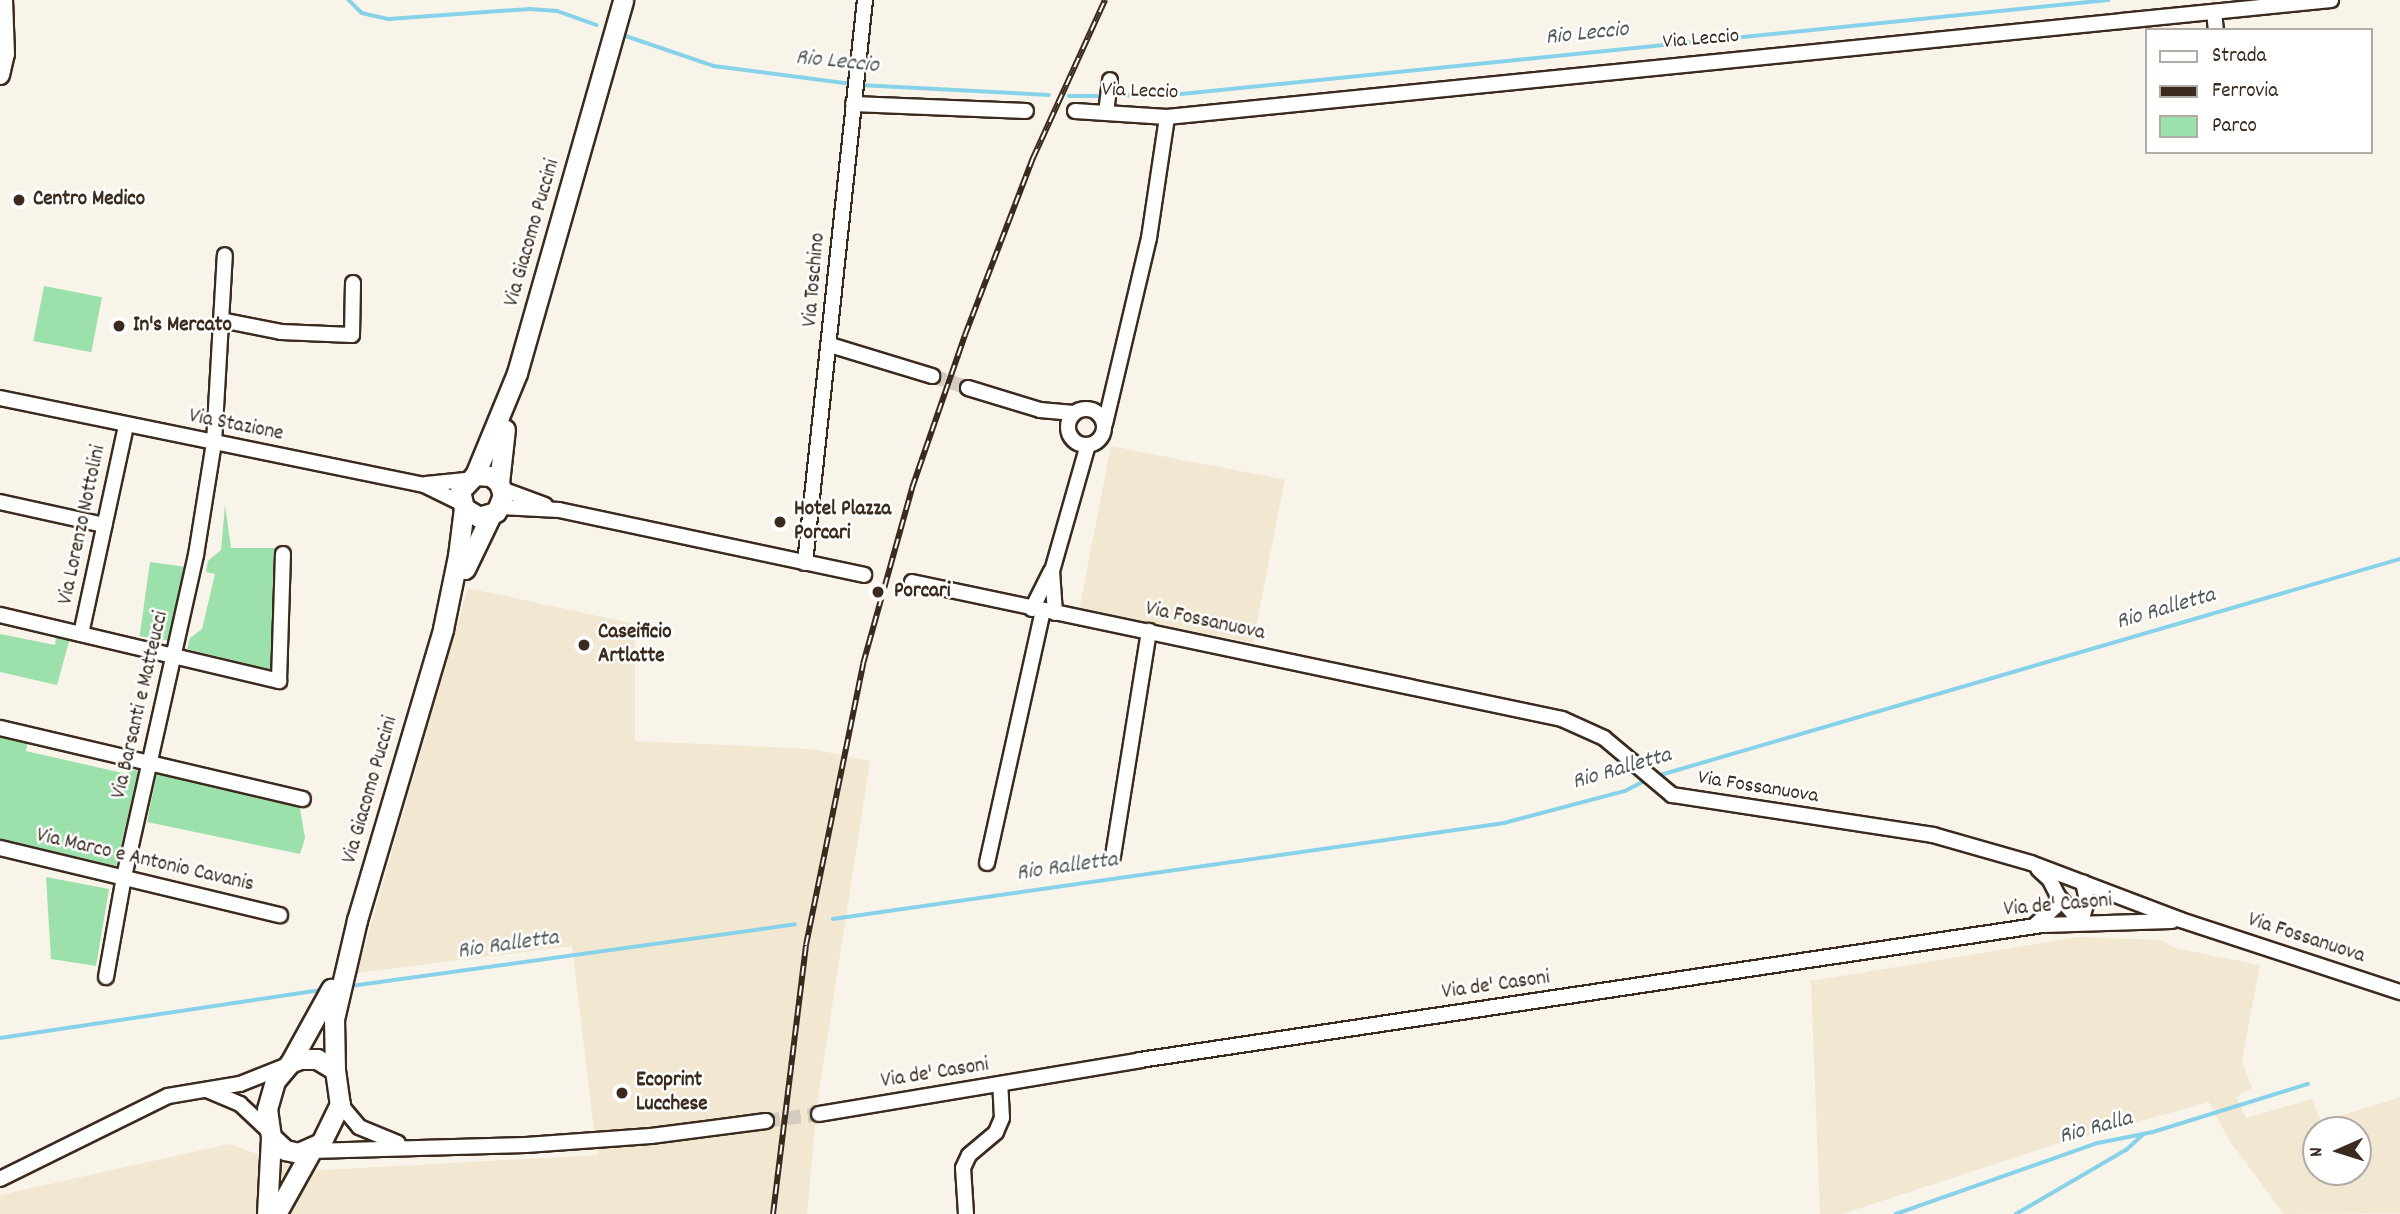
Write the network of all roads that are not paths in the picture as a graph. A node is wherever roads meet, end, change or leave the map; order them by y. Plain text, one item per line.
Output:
1 (3, 0) edge
2 (623, 0) edge
3 (865, 0) edge
4 (2331, 0) edge
5 (2214, 12) junction
6 (2216, 28) edge
7 (0, 75) edge
8 (1109, 84) dead end
9 (855, 90) junction
10 (1026, 111) dead end
11 (1075, 111) dead end
12 (1106, 113) junction
13 (1167, 117) junction
14 (225, 255) dead end
15 (353, 283) dead end
16 (221, 320) junction
17 (830, 345) junction
18 (517, 373) junction
19 (932, 376) tunnel mouth
20 (1114, 380) junction
21 (968, 388) tunnel mouth
22 (0, 398) edge
23 (1041, 410) junction
24 (1094, 410) junction
25 (1074, 413) junction
26 (1105, 424) junction
27 (126, 425) junction
28 (1077, 439) junction
29 (214, 443) junction
30 (470, 477) junction
31 (424, 485) junction
32 (498, 498) junction
33 (0, 502) edge
34 (462, 506) junction
35 (104, 525) junction
36 (283, 554) dead end
37 (805, 564) junction
38 (1052, 570) junction
39 (864, 575) dead end
40 (912, 582) dead end
41 (1043, 611) junction
42 (0, 615) edge
43 (443, 629) junction
44 (1149, 631) junction
45 (81, 634) junction
46 (174, 656) junction
47 (0, 728) edge
48 (150, 763) junction
49 (303, 799) dead end
50 (0, 848) edge
51 (1113, 856) dead end
52 (987, 863) dead end
53 (2031, 863) junction
54 (124, 877) junction
55 (2083, 882) junction
56 (2058, 896) junction
57 (280, 915) dead end
58 (357, 920) junction
59 (2181, 920) junction
60 (2081, 922) junction
61 (2034, 926) junction
62 (106, 977) dead end
63 (2400, 992) edge
64 (290, 1063) junction
65 (335, 1070) junction
66 (1000, 1085) junction
67 (206, 1090) junction
68 (340, 1104) junction
69 (819, 1114) tunnel mouth
70 (766, 1121) tunnel mouth
71 (270, 1134) junction
72 (413, 1147) junction
73 (311, 1151) junction
74 (0, 1179) edge
75 (267, 1214) edge
76 (276, 1214) edge
77 (966, 1214) edge

1 - 7 street
2 - 18 main road, Via Giacomo Puccini
3 - 9 street, Via Toschino
4 - 5 street, Via Leccio
5 - 6 street
5 - 13 street, Via Leccio
8 - 12 street
9 - 10 street
9 - 17 street, Via Toschino
11 - 12 street, Via Leccio
12 - 13 street, Via Leccio
13 - 20 street
14 - 16 street, Via Barsanti e Matteucci
15 - 16 street
16 - 29 street, Via Barsanti e Matteucci
17 - 19 street
17 - 37 street, Via Toschino
18 - 30 main road, Via Giacomo Puccini
18 - 32 main road
20 - 24 street
20 - 26 street
21 - 23 street
22 - 27 street, Via Stazione
23 - 25 street
23 - 28 street
24 - 25 street
24 - 26 street
25 - 28 street
26 - 28 street
27 - 29 street, Via Stazione
27 - 35 street, Via Lorenzo Nottolini
28 - 38 street
29 - 31 street, Via Stazione
29 - 46 street, Via Barsanti e Matteucci
30 - 31 street
30 - 32 main road
30 - 34 main road, Via Giacomo Puccini
31 - 34 street, Via Stazione
32 - 34 main road
32 - 37 street
32 - 43 main road
33 - 35 street
34 - 43 main road, Via Giacomo Puccini
35 - 45 street, Via Lorenzo Nottolini
36 - 46 street
37 - 39 street
38 - 41 street
38 - 41 street
40 - 41 street, Via Fossanuova
41 - 44 street, Via Fossanuova
41 - 52 street
42 - 45 street
43 - 58 main road, Via Giacomo Puccini
44 - 51 street
44 - 53 street, Via Fossanuova
45 - 46 street
46 - 48 street, Via Barsanti e Matteucci
47 - 48 street
48 - 49 street
48 - 54 street, Via Barsanti e Matteucci
50 - 54 street, Via Marco e Antonio Cavanis
53 - 55 street, Via Fossanuova
53 - 56 street
54 - 57 street, Via Marco e Antonio Cavanis
54 - 62 street, Via Barsanti e Matteucci
55 - 59 street, Via Fossanuova
55 - 60 street
56 - 60 street
56 - 61 street
58 - 64 main road, Via Giacomo Puccini
58 - 65 main road, Via Giacomo Puccini
59 - 60 street, Via de' Casoni
59 - 63 street, Via Fossanuova
60 - 61 street, Via de' Casoni
61 - 66 street, Via de' Casoni
64 - 65 main road
64 - 67 street
64 - 71 main road, Via Giacomo Puccini
65 - 68 main road, Via Giacomo Puccini
66 - 69 street, Via de' Casoni
66 - 77 street
67 - 71 street
67 - 74 street
68 - 72 street
68 - 73 main road
70 - 72 street
71 - 73 main road
71 - 75 main road, Via Giacomo Puccini
72 - 73 street
73 - 76 main road

